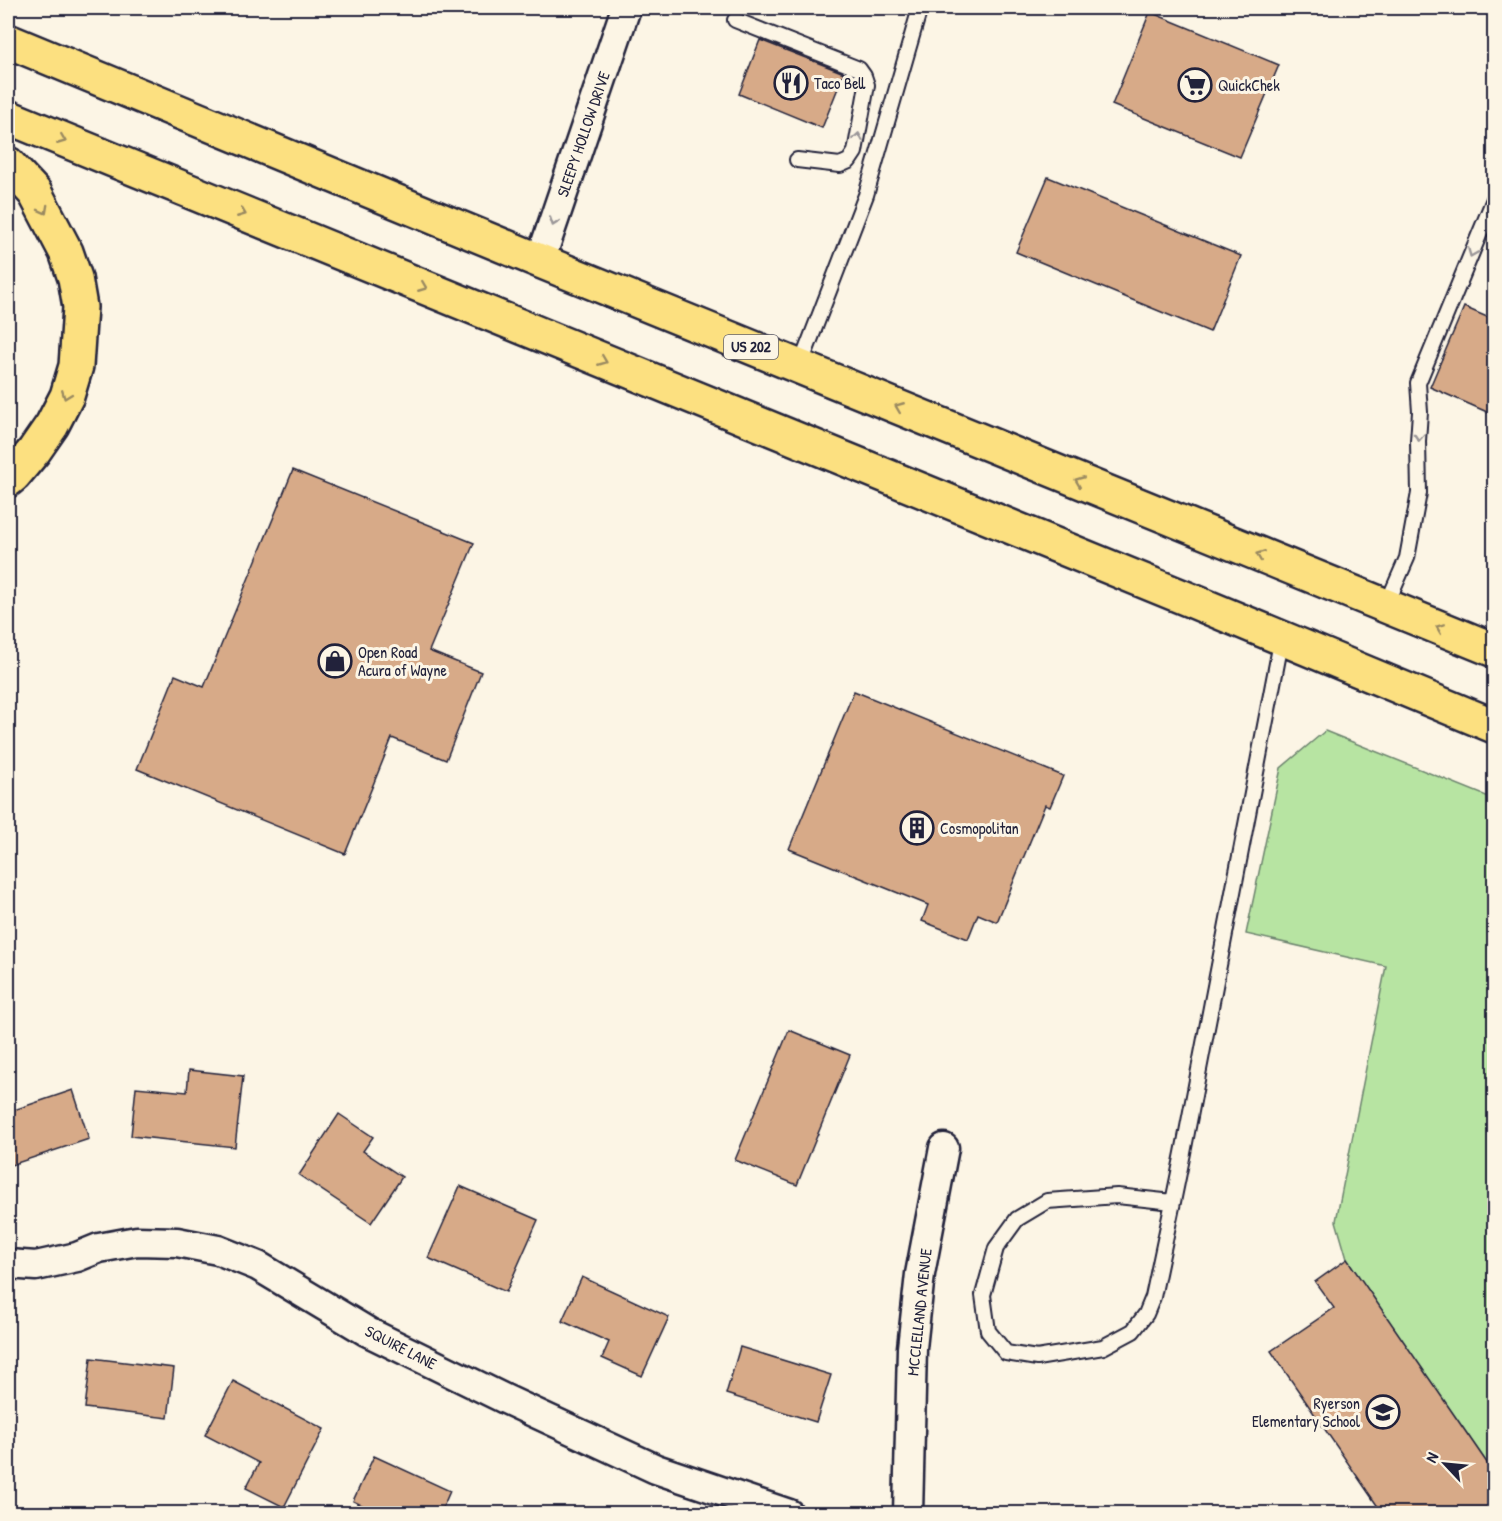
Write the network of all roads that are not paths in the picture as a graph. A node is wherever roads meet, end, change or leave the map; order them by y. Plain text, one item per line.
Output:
1 (626, 8) edge
2 (920, 8) edge
3 (735, 20) dead end
4 (8, 41) edge
5 (8, 117) edge
6 (797, 160) dead end
7 (8, 164) edge
8 (1494, 199) edge
9 (1489, 228) edge
10 (540, 261) junction
11 (800, 366) junction
12 (8, 480) edge
13 (1386, 606) junction
14 (1282, 637) junction
15 (1494, 650) edge
16 (1494, 726) edge
17 (944, 1148) dead end
18 (1173, 1202) junction
19 (8, 1264) edge
20 (789, 1514) edge
21 (908, 1514) edge

1 -> 10 street, SLEEPY HOLLOW DRIVE
2 - 11 lane
6 -> 3 lane
4 - 10 highway, US 202
5 -> 14 highway
7 -> 12 highway
8 - 9 lane
9 -> 13 lane
10 - 11 highway, US 202
13 -> 11 highway, US 202
15 -> 13 highway, US 202
14 - 16 highway
14 - 18 lane
17 - 21 street, MCCLELLAND AVENUE
18 - 18 lane
19 - 20 street, SQUIRE LANE

